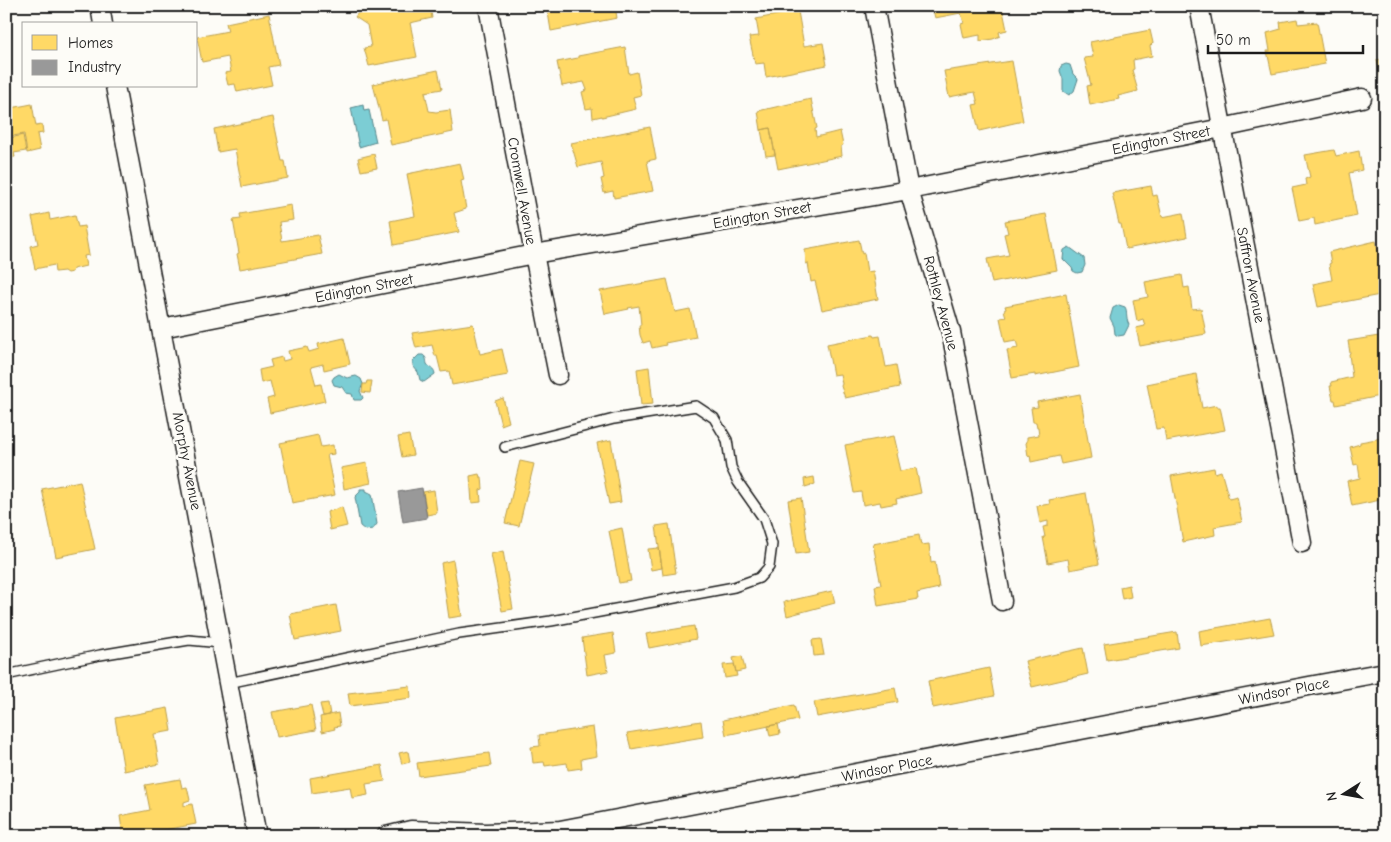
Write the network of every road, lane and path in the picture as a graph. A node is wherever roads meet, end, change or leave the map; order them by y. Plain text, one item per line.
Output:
1 (100, 6) edge
2 (488, 6) edge
3 (874, 6) edge
4 (1199, 6) edge
5 (103, 22) edge
6 (115, 88) edge
7 (1362, 98) dead end
8 (1222, 128) junction
9 (910, 190) junction
10 (534, 254) junction
11 (162, 328) junction
12 (558, 375) dead end
13 (505, 447) dead end
14 (1302, 543) dead end
15 (1002, 601) dead end
16 (221, 643) junction
17 (1385, 672) edge
18 (6, 675) edge
19 (228, 683) junction
20 (257, 836) edge
21 (386, 836) edge

1 - 5 street
2 - 10 street, Cromwell Avenue
3 - 9 street, Rothley Avenue
4 - 8 street, Saffron Avenue
6 - 11 street, Morphy Avenue
7 - 8 street, Edington Street
8 - 9 street, Edington Street
8 - 14 street, Saffron Avenue
9 - 10 street, Edington Street
9 - 15 street, Rothley Avenue
10 - 11 street, Edington Street
10 - 12 street, Cromwell Avenue
11 - 16 street, Morphy Avenue
13 - 19 lane
16 - 18 lane
16 - 19 street, Morphy Avenue
17 - 21 street, Windsor Place
19 - 20 street, Morphy Avenue

